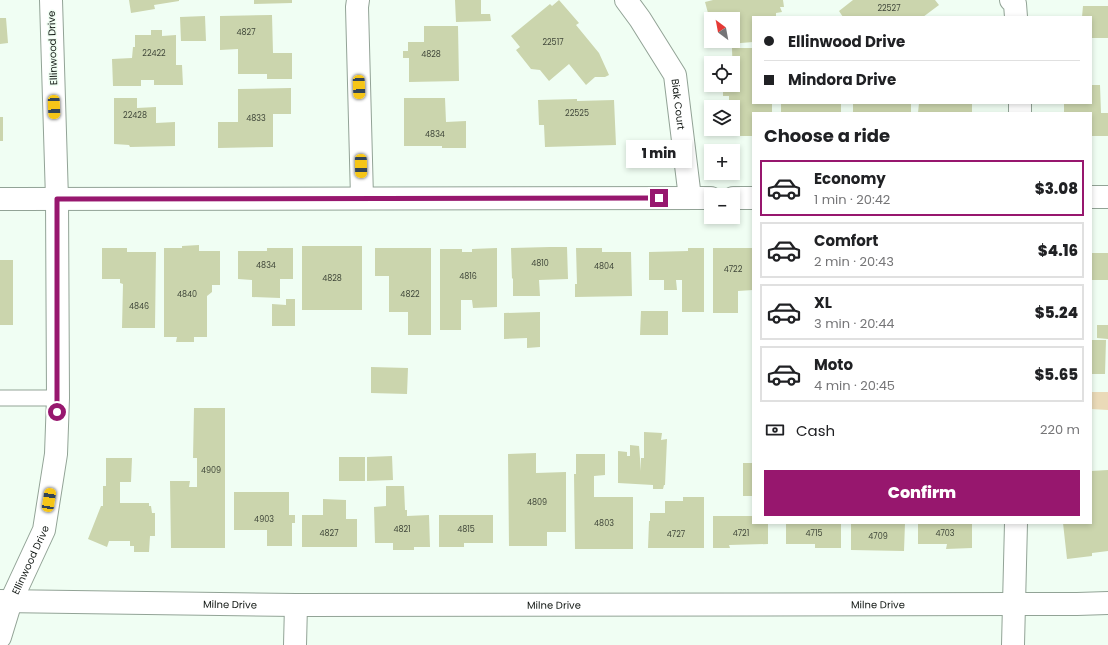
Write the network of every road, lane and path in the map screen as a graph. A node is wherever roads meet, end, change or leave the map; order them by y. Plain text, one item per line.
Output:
1 (51, 0) edge
2 (358, 0) edge
3 (626, 0) edge
4 (1011, 0) edge
5 (1016, 16) edge
6 (1092, 197) edge
7 (1108, 197) edge
8 (362, 198) junction
9 (701, 198) edge
10 (740, 198) edge
11 (752, 198) edge
12 (0, 199) edge
13 (57, 199) junction
14 (0, 398) edge
15 (58, 398) junction
16 (1016, 524) edge
17 (5, 601) edge
18 (1108, 603) edge
19 (1014, 604) junction
20 (296, 605) junction
21 (0, 637) edge
22 (295, 645) edge
23 (1013, 645) edge

1 - 13 street, Ellinwood Drive
2 - 8 street
3 - 9 street, Biak Court
4 - 5 street
6 - 7 street
8 - 9 street
8 - 13 street
10 - 11 street
12 - 13 street
13 - 15 street, Ellinwood Drive
14 - 15 lane
15 - 17 street, Ellinwood Drive
16 - 19 street
17 - 20 street, Milne Drive
17 - 21 street, Ellinwood Drive
18 - 19 street, Milne Drive
19 - 20 street, Milne Drive
19 - 23 street
20 - 22 street

